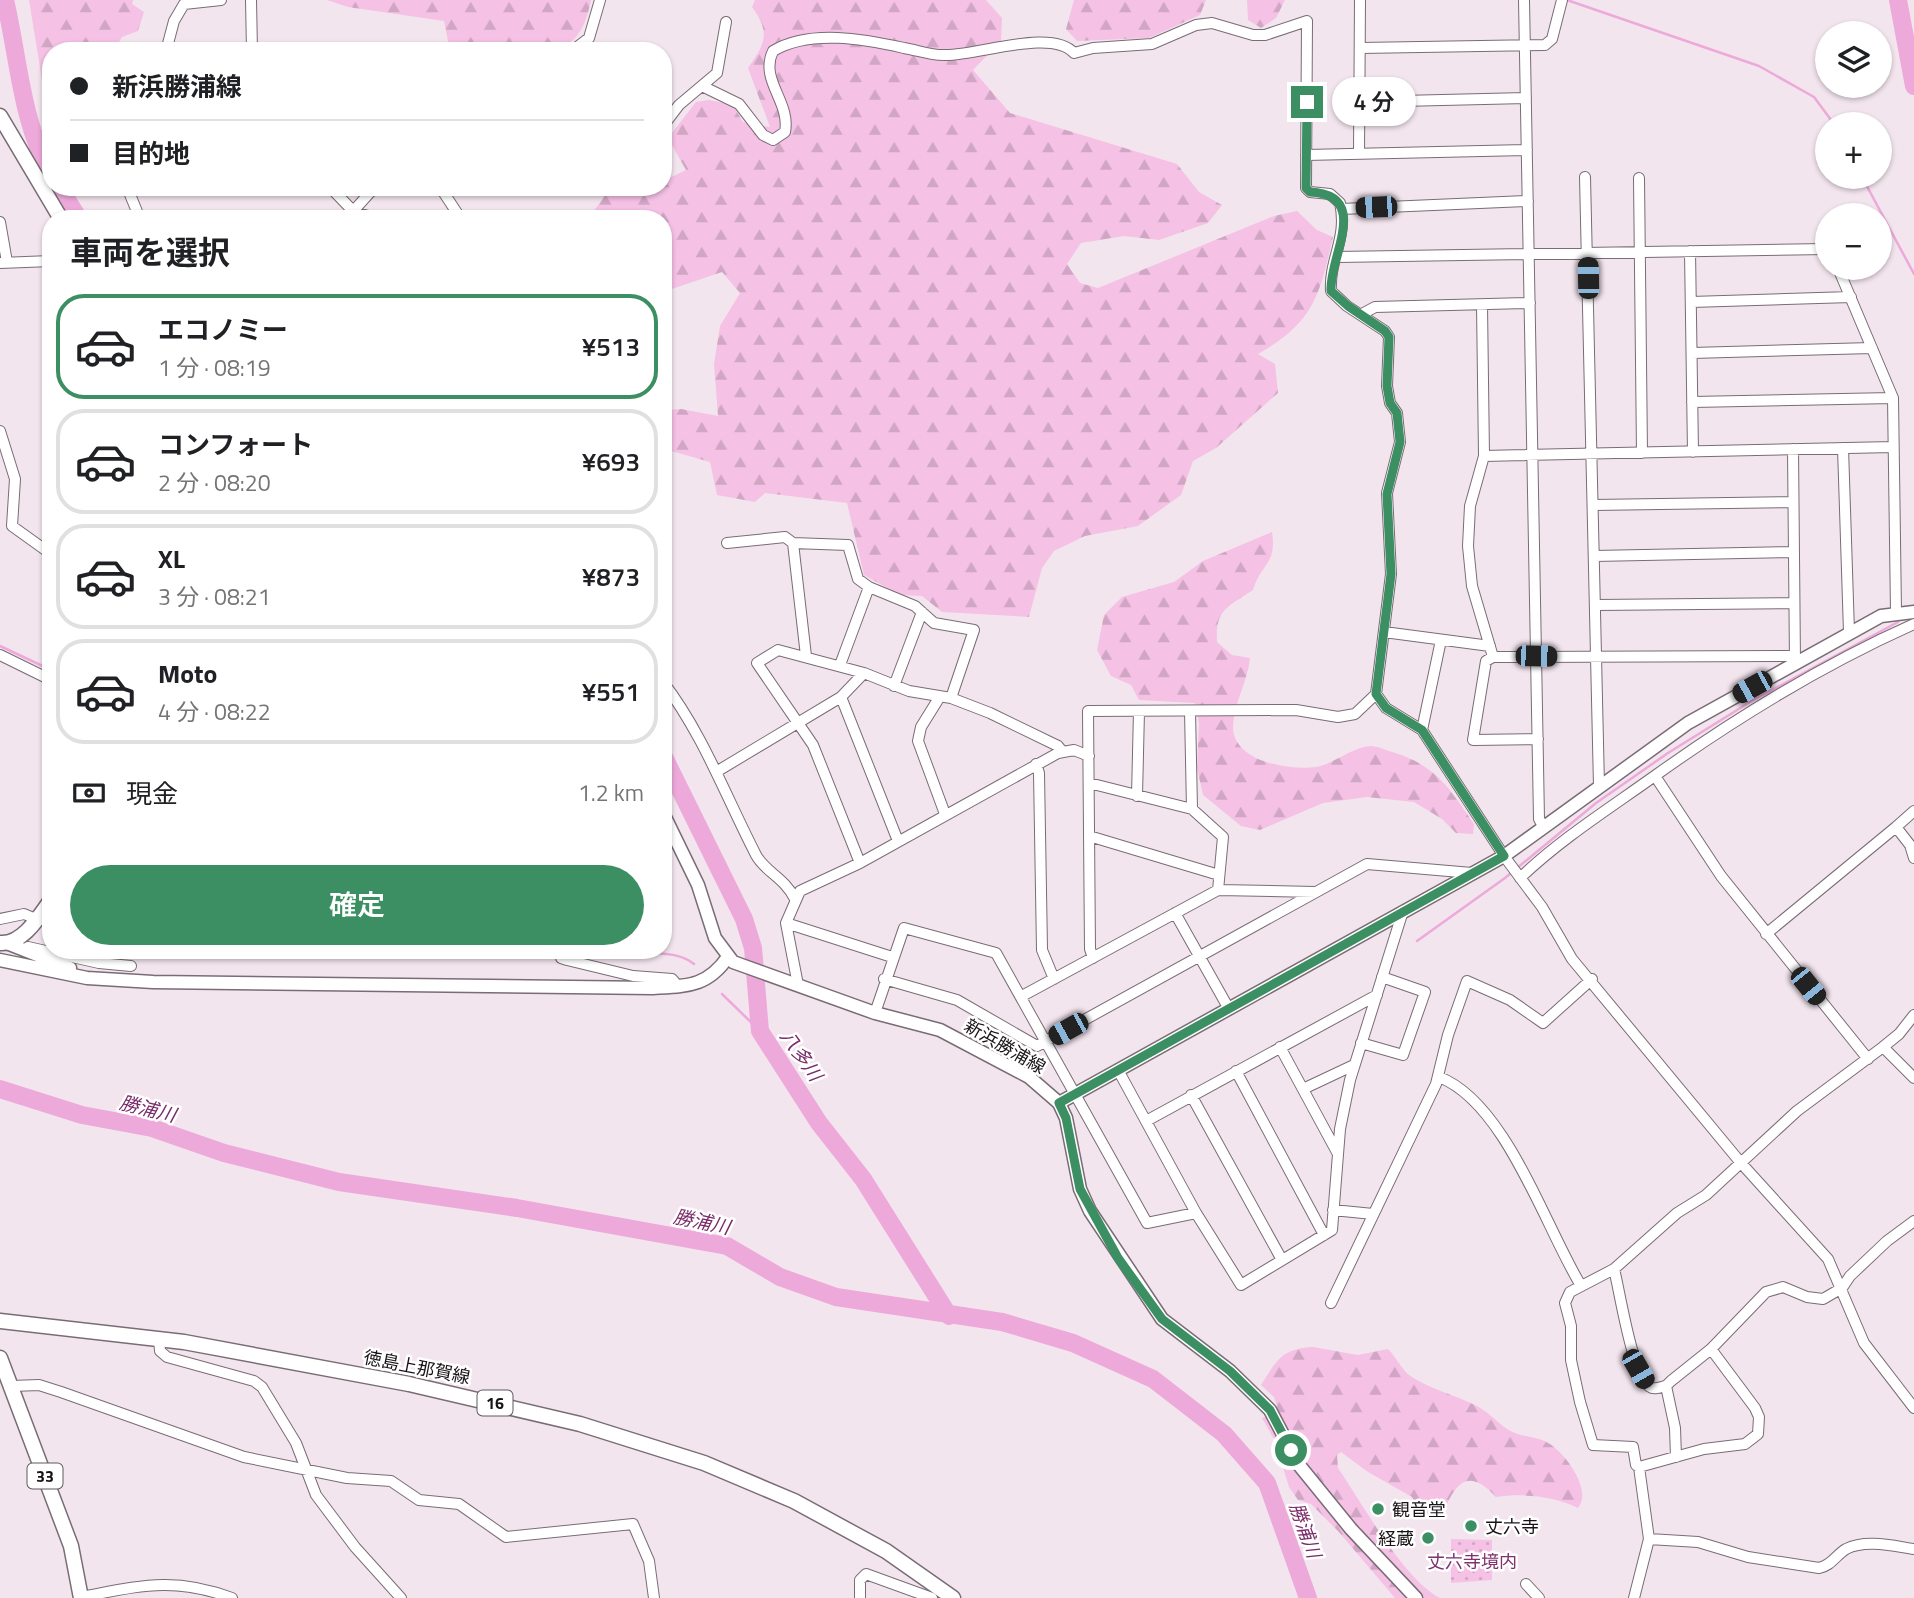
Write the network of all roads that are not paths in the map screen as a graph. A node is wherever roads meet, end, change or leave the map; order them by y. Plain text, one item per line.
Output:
1 (221, 0) edge
2 (251, 0) edge
3 (600, 0) edge
4 (1360, 0) edge
5 (1524, 0) edge
6 (1562, 0) edge
7 (726, 22) dead end
8 (168, 42) edge
9 (252, 42) edge
10 (584, 42) edge
11 (1525, 45) junction
12 (1360, 48) junction
13 (704, 87) junction
14 (1526, 98) junction
15 (1359, 102) junction
16 (672, 115) edge
17 (0, 116) edge
18 (1527, 150) junction
19 (1359, 153) junction
20 (1307, 155) junction
21 (1585, 177) dead end
22 (1639, 178) dead end
23 (42, 187) edge
24 (367, 196) edge
25 (1528, 201) junction
26 (1341, 209) junction
27 (354, 210) edge
28 (0, 222) edge
29 (1815, 248) edge
30 (1690, 251) junction
31 (1640, 252) junction
32 (1588, 253) junction
33 (1529, 254) junction
34 (1337, 257) junction
35 (42, 261) edge
36 (4, 263) edge
37 (1843, 280) edge
38 (1851, 297) junction
39 (1691, 302) junction
40 (1530, 303) junction
41 (1482, 305) junction
42 (1362, 314) junction
43 (1872, 348) junction
44 (1692, 353) junction
45 (1893, 398) junction
46 (1692, 402) junction
47 (0, 431) edge
48 (1894, 447) junction
49 (1843, 448) junction
50 (1793, 449) junction
51 (1693, 452) junction
52 (1642, 453) junction
53 (1533, 454) junction
54 (1592, 454) junction
55 (1484, 456) junction
56 (1793, 502) junction
57 (1593, 505) junction
58 (727, 543) dead end
59 (793, 543) junction
60 (42, 548) edge
61 (1793, 552) junction
62 (1594, 556) junction
63 (869, 587) junction
64 (1793, 603) junction
65 (1595, 605) junction
66 (1896, 611) junction
67 (922, 612) junction
68 (1914, 612) edge
69 (1914, 624) edge
70 (1384, 632) junction
71 (1849, 632) junction
72 (1441, 640) junction
73 (1492, 652) junction
74 (0, 656) edge
75 (806, 656) junction
76 (1536, 656) junction
77 (1597, 658) junction
78 (1794, 659) junction
79 (840, 665) junction
80 (864, 673) junction
81 (42, 676) edge
82 (894, 686) junction
83 (1376, 694) junction
84 (841, 696) junction
85 (672, 697) edge
86 (939, 698) junction
87 (951, 698) junction
88 (1190, 710) junction
89 (1139, 711) junction
90 (796, 724) junction
91 (1422, 730) junction
92 (1538, 739) junction
93 (1062, 751) junction
94 (1088, 755) junction
95 (1036, 764) junction
96 (716, 772) junction
97 (1656, 776) junction
98 (1089, 783) junction
99 (1599, 786) junction
100 (1137, 796) junction
101 (1192, 809) junction
102 (1914, 811) edge
103 (945, 814) junction
104 (1543, 826) junction
105 (1896, 827) junction
106 (672, 831) edge
107 (1089, 836) junction
108 (898, 841) junction
109 (1504, 856) junction
110 (1914, 858) edge
111 (860, 863) junction
112 (1472, 873) junction
113 (1219, 875) junction
114 (1520, 878) junction
115 (1218, 890) junction
116 (1315, 892) junction
117 (795, 899) junction
118 (42, 912) edge
119 (1403, 912) junction
120 (1175, 913) junction
121 (0, 919) edge
122 (36, 919) junction
123 (786, 923) junction
124 (1766, 934) junction
125 (4, 943) edge
126 (42, 949) edge
127 (1200, 956) junction
128 (892, 957) junction
129 (42, 958) edge
130 (1093, 958) junction
131 (43, 959) edge
132 (85, 959) edge
133 (565, 959) edge
134 (0, 960) edge
135 (730, 960) junction
136 (131, 966) dead end
137 (1382, 977) junction
138 (884, 979) junction
139 (1054, 979) junction
140 (1592, 979) junction
141 (122, 980) junction
142 (795, 984) junction
143 (678, 986) junction
144 (1377, 995) junction
145 (1022, 996) junction
146 (1229, 1009) junction
147 (875, 1013) junction
148 (1914, 1015) edge
149 (1046, 1041) junction
150 (1361, 1043) junction
151 (1280, 1047) junction
152 (1883, 1047) junction
153 (1868, 1059) junction
154 (1354, 1065) junction
155 (1118, 1070) junction
156 (1236, 1071) junction
157 (1439, 1077) junction
158 (1914, 1077) edge
159 (1303, 1089) junction
160 (1076, 1094) junction
161 (1191, 1095) junction
162 (1059, 1103) junction
163 (1148, 1120) junction
164 (1338, 1155) junction
165 (1741, 1163) junction
166 (1334, 1210) junction
167 (1196, 1213) junction
168 (1373, 1214) junction
169 (1914, 1221) edge
170 (1324, 1235) junction
171 (1282, 1260) junction
172 (1614, 1269) junction
173 (1580, 1284) junction
174 (1842, 1288) junction
175 (1331, 1303) dead end
176 (0, 1321) edge
177 (159, 1339) junction
178 (1711, 1349) junction
179 (0, 1358) edge
180 (7, 1376) edge
181 (1666, 1387) junction
182 (1910, 1394) edge
183 (1914, 1408) edge
184 (1676, 1457) junction
185 (1639, 1467) junction
186 (306, 1470) junction
187 (1649, 1539) junction
188 (1914, 1549) edge
189 (1526, 1584) dead end
190 (81, 1597) edge
191 (232, 1598) edge
192 (401, 1598) edge
193 (654, 1598) edge
194 (860, 1598) edge
195 (932, 1598) edge
196 (953, 1598) edge
197 (1416, 1598) edge
198 (1539, 1598) edge
199 (1634, 1598) edge

1 - 8 street
2 - 9 street
3 - 10 street
4 - 12 street
5 - 11 street
6 - 11 street
7 - 13 street
11 - 12 street
11 - 14 street
12 - 15 street
13 - 16 street
13 - 20 street
14 - 15 street
14 - 18 street
15 - 19 street
17 - 23 main road
18 - 19 street
18 - 25 street
19 - 20 street
20 - 26 street
21 - 32 street
22 - 31 street
24 - 27 street
25 - 26 street
25 - 33 street
26 - 34 street
28 - 36 street
29 - 30 street
30 - 31 street
30 - 39 street
31 - 32 street
31 - 52 street
32 - 33 street
32 - 54 street
33 - 34 street
33 - 40 street
34 - 42 street
35 - 36 street
37 - 38 street
38 - 39 street
38 - 43 street
39 - 44 street
40 - 41 street
40 - 53 street
41 - 42 street
41 - 55 street
42 - 70 street
43 - 44 street
43 - 45 street
44 - 46 street
45 - 46 street
45 - 48 street
46 - 51 street
47 - 60 street
48 - 49 street
48 - 66 street
49 - 50 street
49 - 71 street
50 - 51 street
50 - 56 street
51 - 52 street
52 - 54 street
53 - 54 street
53 - 55 street
53 - 76 street
54 - 57 street
55 - 73 street
56 - 57 street
56 - 61 street
57 - 62 street
58 - 59 street
59 - 63 street
59 - 75 street
61 - 62 street
61 - 64 street
62 - 65 street
63 - 67 street
63 - 79 street
64 - 65 street
64 - 78 street
65 - 77 street
66 - 68 street
66 - 71 street
67 - 82 street
67 - 87 street
69 - 97 street
70 - 72 street
70 - 83 street
71 - 78 street
72 - 73 street
72 - 91 street
73 - 76 street
73 - 92 street
74 - 81 street
75 - 79 street
75 - 90 street
76 - 77 street
76 - 92 street
77 - 78 street
77 - 99 street
78 - 99 street
79 - 80 street
80 - 82 street
80 - 84 street
82 - 86 street
83 - 88 street
83 - 91 street
84 - 90 street
84 - 108 street
85 - 96 street
86 - 87 street
86 - 103 street
87 - 93 street
88 - 89 street
88 - 101 street
89 - 94 street
89 - 100 street
90 - 96 street
90 - 111 street
91 - 109 street
92 - 104 street
93 - 94 street
93 - 95 street
94 - 98 street
95 - 103 street
95 - 139 street
96 - 117 street
97 - 114 street
97 - 124 street
98 - 100 street
98 - 107 street
99 - 104 street
100 - 101 street
101 - 113 street
102 - 105 street
103 - 108 street
104 - 109 street
105 - 110 street
105 - 124 street
106 - 135 street
107 - 113 street
107 - 130 street
108 - 111 street
109 - 112 street
109 - 114 street
111 - 117 street
112 - 116 street
112 - 119 street
113 - 115 street
114 - 140 street
115 - 116 street
115 - 120 street
116 - 127 street
117 - 123 street
118 - 122 main road
119 - 137 street
119 - 146 street
120 - 127 street
120 - 130 street
121 - 122 street
122 - 125 main road
123 - 128 street
123 - 142 street
124 - 153 street
125 - 126 street
125 - 129 street
127 - 146 street
127 - 149 street
128 - 138 street
128 - 145 street
130 - 139 street
131 - 141 street
132 - 136 street
133 - 143 street
134 - 141 street
135 - 142 street, 新浜勝浦線
135 - 143 street
137 - 144 street
137 - 150 street
138 - 147 street
138 - 149 street
139 - 145 street
140 - 157 street
140 - 165 street
141 - 143 street
142 - 147 street, 新浜勝浦線
144 - 150 street
144 - 151 street
145 - 149 street
146 - 155 street
147 - 162 street, 新浜勝浦線
148 - 152 street
149 - 160 street
150 - 154 street
151 - 156 street
151 - 159 street
152 - 153 street
152 - 158 street
153 - 165 street
154 - 159 street
154 - 164 street
155 - 160 street
155 - 163 street
156 - 161 street
156 - 170 street
157 - 168 street
157 - 173 street
159 - 164 street
160 - 162 street
160 - 167 street
161 - 163 street
161 - 171 street
162 - 197 street
163 - 167 street
164 - 166 street
165 - 172 street
165 - 174 street
166 - 168 street
166 - 170 street
167 - 171 street
168 - 175 street
169 - 174 street
170 - 171 street
172 - 173 street
172 - 181 street
173 - 185 street
174 - 178 street
174 - 182 street
176 - 177 main road, 徳島上那賀線 / 16
177 - 186 street
177 - 196 main road, 徳島上那賀線 / 16
178 - 181 street
178 - 184 street
179 - 180 main road, 33
180 - 186 street
180 - 190 main road, 33
181 - 184 street
182 - 183 street
184 - 185 street
185 - 187 street
186 - 192 street
186 - 193 street
187 - 188 street
187 - 199 street
189 - 198 street
190 - 191 street
194 - 195 street

